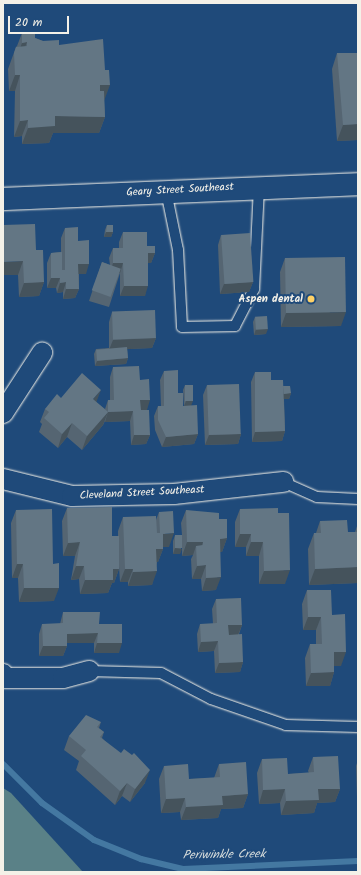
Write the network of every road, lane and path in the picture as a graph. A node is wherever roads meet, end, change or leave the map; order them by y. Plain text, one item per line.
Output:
1 (358, 184) edge
2 (259, 186) junction
3 (166, 191) junction
4 (3, 199) edge
5 (42, 353) dead end
6 (3, 413) edge
7 (3, 479) edge
8 (283, 482) joint
9 (358, 499) edge
10 (89, 671) joint
11 (3, 674) edge
12 (358, 727) edge

1 - 2 main road, Geary Street Southeast
2 - 3 main road, Geary Street Southeast
2 - 3 lane
3 - 4 main road, Geary Street Southeast
5 - 6 street
7 - 8 street, Cleveland Street Southeast
8 - 9 lane
10 - 11 street
10 - 12 lane

